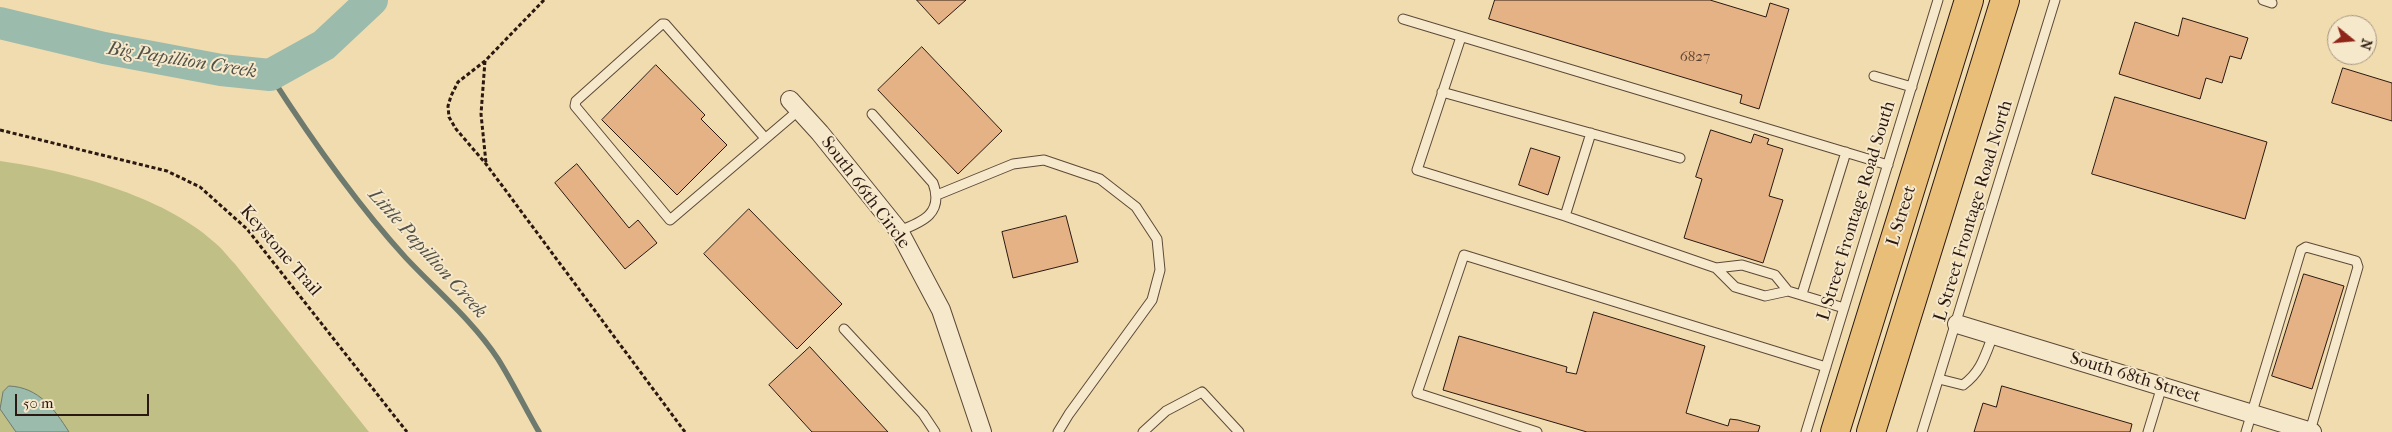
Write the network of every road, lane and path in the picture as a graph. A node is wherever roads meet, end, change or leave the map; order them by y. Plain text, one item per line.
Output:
1 (544, 0) edge
2 (1938, 0) edge
3 (1969, 0) edge
4 (2005, 0) edge
5 (2055, 0) edge
6 (1403, 19) dead end
7 (1461, 37) junction
8 (485, 61) junction
9 (1874, 76) dead end
10 (1912, 87) junction
11 (1442, 92) junction
12 (795, 105) joint
13 (872, 114) dead end
14 (0, 130) edge
15 (1591, 133) junction
16 (765, 138) junction
17 (1846, 152) junction
18 (1680, 158) dead end
19 (486, 164) junction
20 (1888, 166) junction
21 (937, 195) junction
22 (1565, 216) junction
23 (899, 232) junction
24 (1716, 268) junction
25 (1788, 291) junction
26 (1802, 294) junction
27 (1844, 308) junction
28 (1957, 324) junction
29 (844, 330) dead end
30 (1992, 335) junction
31 (1826, 367) junction
32 (1939, 379) junction
33 (2162, 386) junction
34 (2252, 414) junction
35 (979, 431) edge
36 (407, 432) edge
37 (685, 432) edge
38 (935, 432) edge
39 (1058, 432) edge
40 (1143, 432) edge
41 (1240, 432) edge
42 (1537, 432) edge
43 (1806, 432) edge
44 (1836, 432) edge
45 (1872, 432) edge
46 (1922, 432) edge
47 (2148, 432) edge
48 (2246, 432) edge
49 (2311, 432) edge

1 - 8 path
2 - 10 lane, L Street Frontage Road South
3 - 44 main road, L Street
4 - 45 main road, L Street
5 - 28 lane, L Street Frontage Road North
6 - 7 lane
7 - 11 lane
7 - 17 lane
8 - 19 path
8 - 19 path
9 - 10 lane
10 - 20 lane, L Street Frontage Road South
11 - 15 lane
11 - 22 lane
12 - 16 lane
12 - 23 street, South 66th Circle
13 - 21 lane
14 - 36 path, Keystone Trail
15 - 18 lane
15 - 22 lane
16 - 16 lane
17 - 20 lane
17 - 26 lane
19 - 37 path
20 - 27 lane, L Street Frontage Road South
21 - 23 lane
21 - 39 lane
22 - 24 lane
23 - 35 street, South 66th Circle
24 - 25 lane
24 - 25 lane
25 - 26 lane
26 - 27 lane
27 - 31 lane, L Street Frontage Road South
28 - 30 street, South 68th Street
28 - 32 lane, L Street Frontage Road North
29 - 38 lane
30 - 32 lane
30 - 33 street, South 68th Street
31 - 42 lane
31 - 43 lane, L Street Frontage Road South
32 - 46 lane, L Street Frontage Road North
33 - 34 street, South 68th Street
33 - 47 lane
34 - 48 lane
34 - 49 street, South 68th Street
34 - 49 lane
40 - 41 lane

